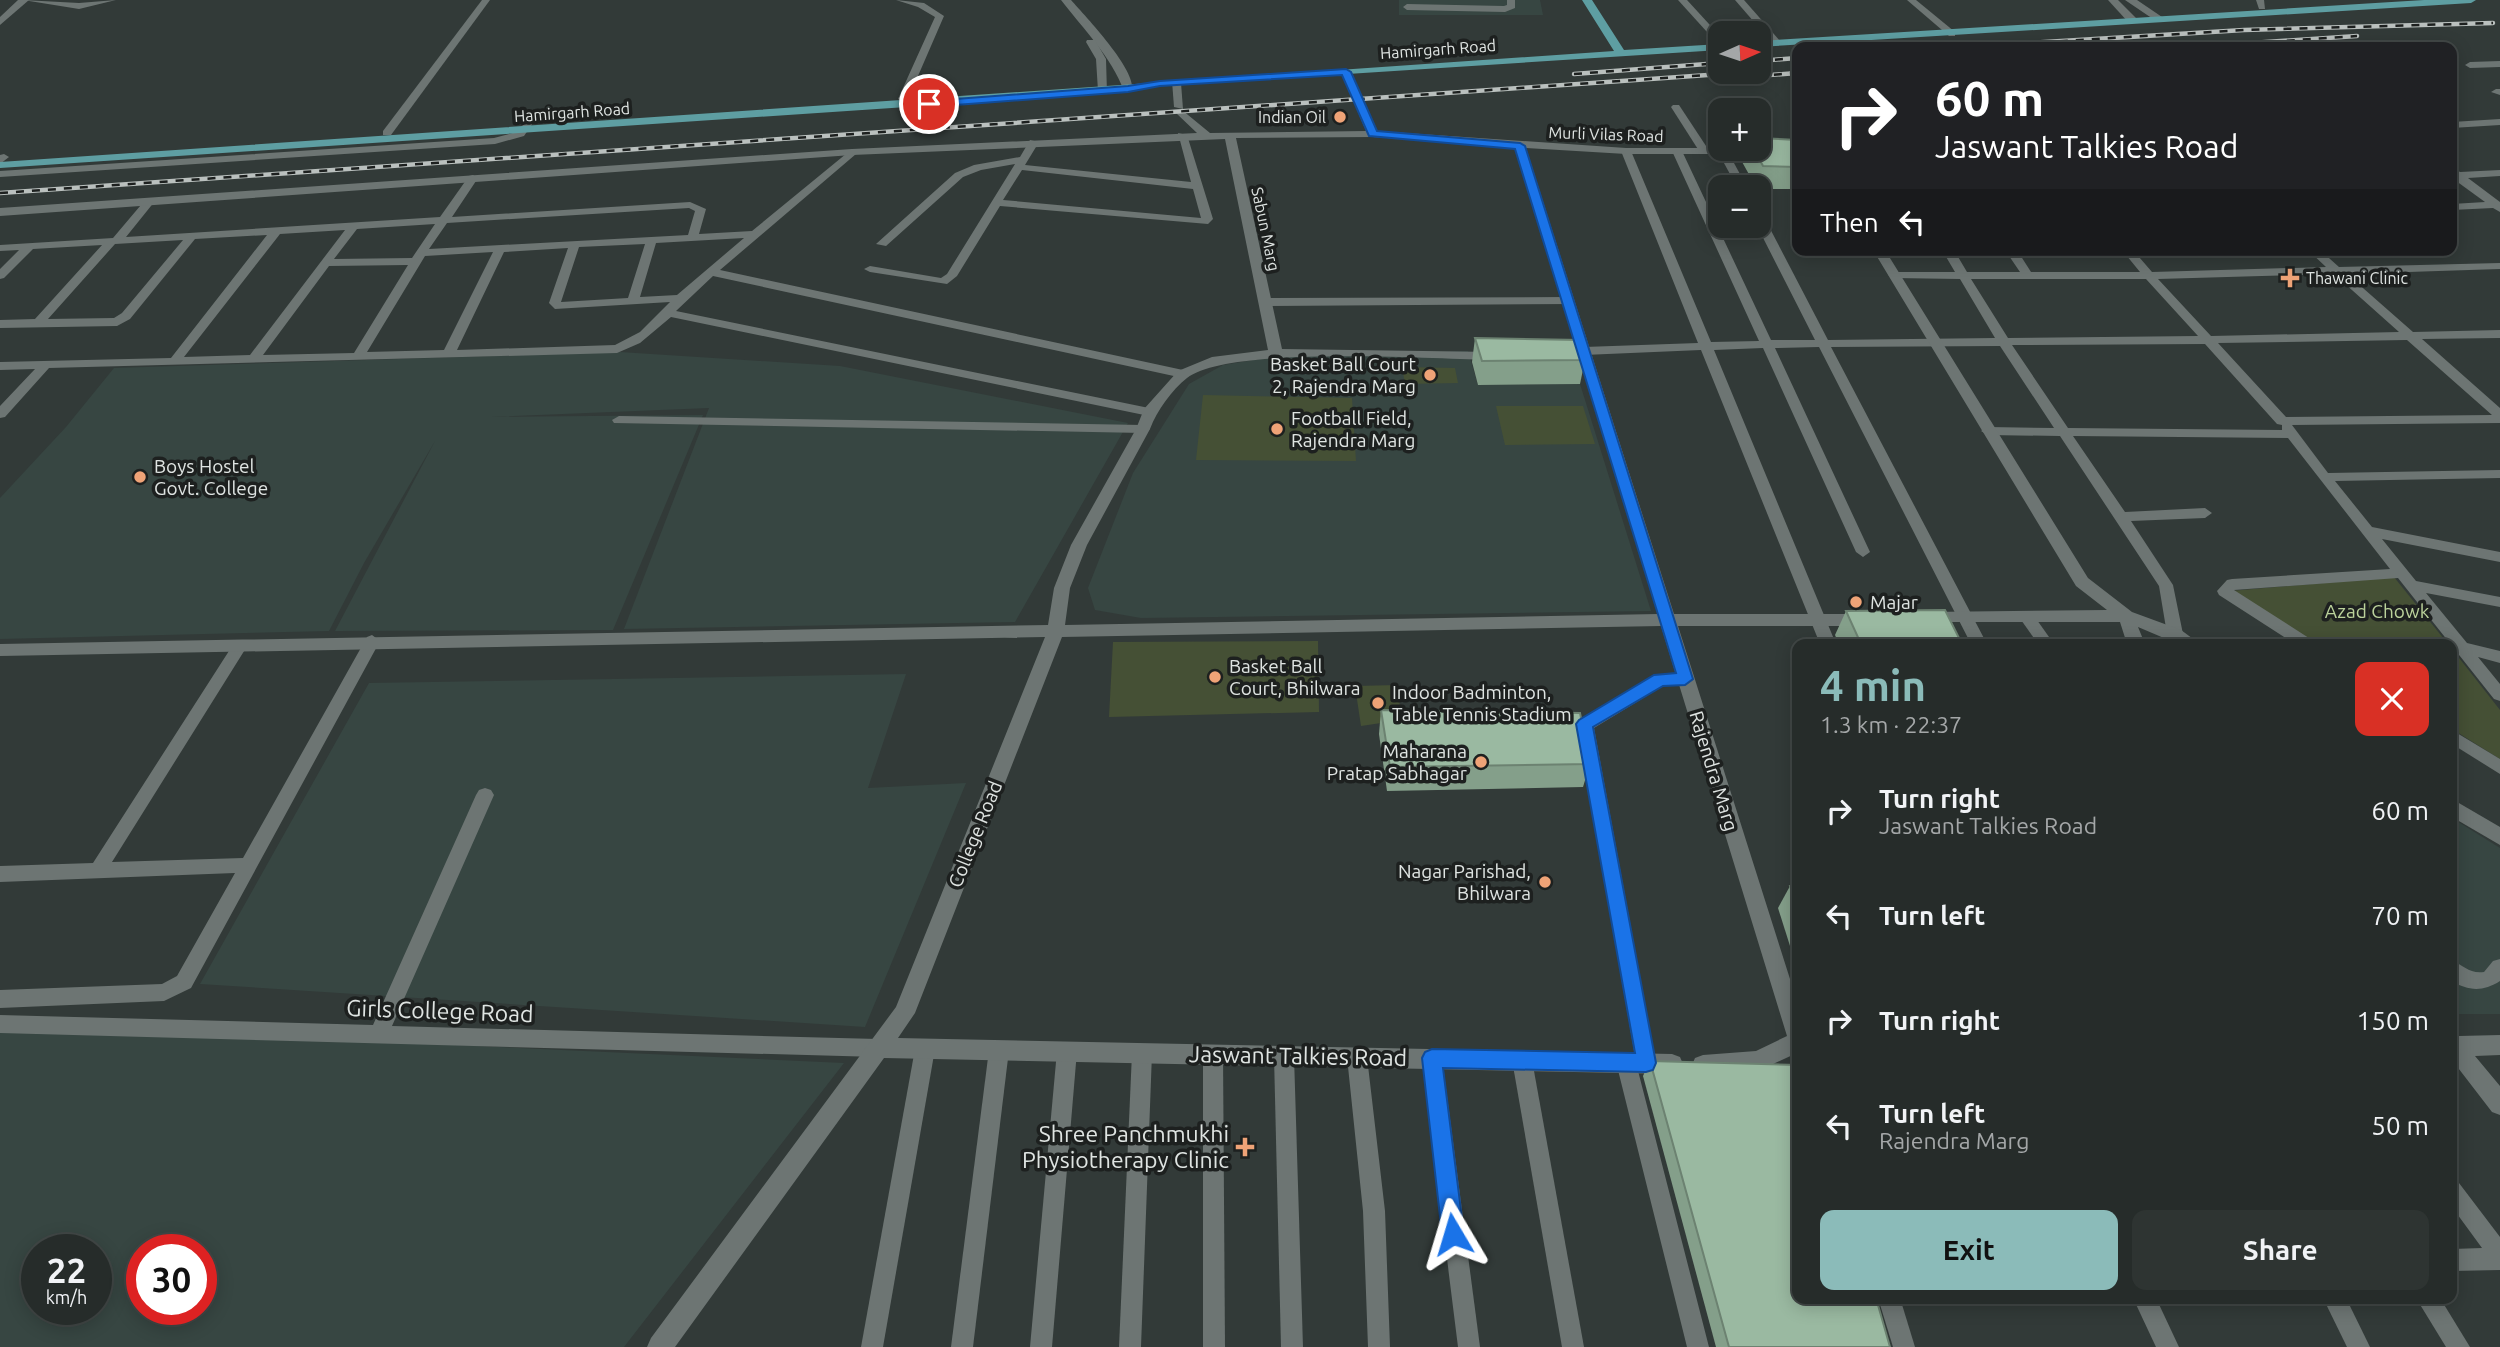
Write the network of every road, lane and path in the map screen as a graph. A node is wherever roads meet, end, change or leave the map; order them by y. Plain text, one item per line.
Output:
1 (12, 0) edge
2 (25, 0) edge
3 (112, 0) edge
4 (486, 0) edge
5 (900, 0) edge
6 (1052, 0) edge
7 (1066, 0) edge
8 (1511, 0) edge
9 (1578, 0) edge
10 (1587, 0) edge
11 (1682, 0) edge
12 (1738, 0) edge
13 (1911, 0) edge
14 (2113, 0) edge
15 (2130, 0) edge
16 (2375, 0) edge
17 (2471, 0) edge
18 (2261, 3) edge
19 (1425, 4) edge
20 (1407, 7) dead end
21 (0, 11) edge
22 (2156, 17) junction
23 (2130, 18) junction
24 (0, 22) edge
25 (1708, 28) edge
26 (1948, 31) junction
27 (1792, 42) edge
28 (1796, 42) edge
29 (1771, 43) edge
30 (1777, 43) junction
31 (1708, 48) edge
32 (1607, 54) junction
33 (1621, 54) junction
34 (2500, 64) edge
35 (2470, 65) dead end
36 (1346, 72) junction
37 (1176, 83) junction
38 (1128, 86) junction
39 (1101, 88) junction
40 (903, 99) junction
41 (1676, 107) dead end
42 (2500, 122) edge
43 (2457, 125) edge
44 (527, 127) junction
45 (387, 133) junction
46 (1373, 134) junction
47 (1182, 135) junction
48 (1206, 135) junction
49 (1230, 135) junction
50 (1034, 142) junction
51 (1520, 146) junction
52 (1626, 151) junction
53 (1771, 151) edge
54 (1792, 151) edge
55 (852, 152) junction
56 (1676, 152) junction
57 (1705, 152) joint
58 (1, 160) edge
59 (1021, 163) junction
60 (2457, 173) edge
61 (2500, 173) edge
62 (0, 174) edge
63 (2457, 175) edge
64 (473, 178) junction
65 (1196, 186) junction
66 (150, 201) junction
67 (997, 203) junction
68 (2498, 206) edge
69 (2457, 207) edge
70 (0, 212) edge
71 (445, 219) junction
72 (353, 227) junction
73 (276, 231) junction
74 (758, 234) junction
75 (192, 236) junction
76 (693, 237) junction
77 (1769, 238) edge
78 (652, 240) junction
79 (114, 241) junction
80 (575, 244) junction
81 (882, 244) dead end
82 (30, 246) junction
83 (501, 247) junction
84 (0, 248) edge
85 (1883, 256) edge
86 (1951, 256) edge
87 (2015, 256) edge
88 (2132, 256) edge
89 (2319, 256) edge
90 (418, 257) junction
91 (326, 264) junction
92 (2500, 266) edge
93 (870, 269) dead end
94 (2333, 270) junction
95 (712, 272) junction
96 (1895, 275) junction
97 (0, 276) edge
98 (1963, 276) junction
99 (2028, 276) junction
100 (2148, 276) junction
101 (680, 298) junction
102 (1568, 301) junction
103 (633, 302) junction
104 (1265, 302) junction
105 (669, 313) junction
106 (38, 323) junction
107 (0, 324) edge
108 (2500, 334) edge
109 (2407, 337) junction
110 (2208, 340) junction
111 (1933, 342) junction
112 (1767, 344) junction
113 (1825, 344) junction
114 (2005, 344) junction
115 (1707, 345) junction
116 (1276, 354) junction
117 (448, 355) junction
118 (1581, 355) junction
119 (1505, 356) edge
120 (357, 358) junction
121 (252, 360) junction
122 (175, 361) junction
123 (45, 365) junction
124 (0, 366) edge
125 (1183, 374) junction
126 (0, 414) edge
127 (2500, 417) edge
128 (619, 420) dead end
129 (1146, 421) junction
130 (2282, 421) junction
131 (2061, 430) junction
132 (1988, 431) junction
133 (2292, 434) junction
134 (2500, 474) edge
135 (2324, 477) junction
136 (2205, 513) dead end
137 (2120, 517) junction
138 (2367, 531) junction
139 (1863, 552) dead end
140 (2500, 557) edge
141 (2406, 579) junction
142 (2500, 602) edge
143 (1965, 616) junction
144 (2126, 616) junction
145 (2027, 617) junction
146 (1911, 618) edge
147 (1885, 619) edge
148 (1667, 620) junction
149 (1818, 621) junction
150 (1055, 634) junction
151 (2175, 634) junction
152 (1826, 639) edge
153 (1976, 639) edge
154 (2042, 639) edge
155 (2134, 639) edge
156 (2183, 639) edge
157 (2299, 639) edge
158 (2455, 639) edge
159 (372, 641) junction
160 (2457, 642) edge
161 (241, 644) junction
162 (2461, 647) junction
163 (0, 650) edge
164 (2500, 657) edge
165 (1685, 679) junction
166 (2500, 695) edge
167 (2457, 740) edge
168 (2500, 767) edge
169 (485, 794) dead end
170 (2457, 810) edge
171 (2500, 837) edge
172 (249, 864) junction
173 (98, 870) junction
174 (0, 874) edge
175 (2500, 967) edge
176 (2457, 974) edge
177 (0, 999) edge
178 (1792, 1018) edge
179 (0, 1024) edge
180 (379, 1034) junction
181 (1792, 1044) edge
182 (2457, 1045) edge
183 (2500, 1045) edge
184 (878, 1048) junction
185 (925, 1049) junction
186 (999, 1050) junction
187 (2457, 1050) edge
188 (1067, 1051) junction
189 (1142, 1053) junction
190 (1213, 1054) junction
191 (1284, 1055) junction
192 (1357, 1057) junction
193 (1432, 1058) junction
194 (1522, 1060) junction
195 (1636, 1063) junction
196 (2500, 1104) edge
197 (2457, 1197) edge
198 (2500, 1257) edge
199 (2457, 1260) edge
200 (1891, 1304) edge
201 (2147, 1304) edge
202 (2337, 1304) edge
203 (2431, 1304) edge
204 (660, 1347) edge
205 (872, 1347) edge
206 (962, 1347) edge
207 (1041, 1347) edge
208 (1130, 1347) edge
209 (1214, 1347) edge
210 (1292, 1347) edge
211 (1379, 1347) edge
212 (1469, 1347) edge
213 (1573, 1347) edge
214 (1698, 1347) edge
215 (1904, 1347) edge
216 (2168, 1347) edge
217 (2359, 1347) edge
218 (2459, 1347) edge

1 - 21 street
2 - 3 street
2 - 24 street
4 - 45 street
5 - 40 street
6 - 39 street
7 - 38 street
8 - 19 street
9 - 32 main road
10 - 33 main road
11 - 25 street
12 - 30 street
13 - 26 street
14 - 23 street
15 - 22 street
16 - 18 main road
17 - 22 main road
18 - 22 main road
19 - 20 street
22 - 23 main road
23 - 26 main road
26 - 28 main road
27 - 30 main road
29 - 30 main road
31 - 33 main road, Hamirgarh Road
32 - 33 main road, Hamirgarh Road
32 - 36 main road, Hamirgarh Road
34 - 35 street
36 - 37 main road, Hamirgarh Road
36 - 46 street
37 - 38 main road, Hamirgarh Road
37 - 48 street
38 - 39 main road, Hamirgarh Road
39 - 40 main road, Hamirgarh Road
39 - 44 main road, Hamirgarh Road
40 - 44 main road, Hamirgarh Road
41 - 57 street
42 - 43 street
44 - 45 main road, Hamirgarh Road
44 - 58 main road, Hamirgarh Road
44 - 62 street
45 - 58 main road, Hamirgarh Road
46 - 49 street, Murli Vilas Road
46 - 51 street, Murli Vilas Road
47 - 48 street
47 - 50 street
47 - 65 street
48 - 49 street
49 - 104 street, Sabun Marg
50 - 55 street
50 - 59 street
51 - 52 street, Murli Vilas Road
51 - 102 street, Rajendra Marg
52 - 56 street, Murli Vilas Road
52 - 115 street
53 - 54 street, Murli Vilas Road
55 - 64 street
55 - 74 street
56 - 57 street, Murli Vilas Road
56 - 112 street
59 - 65 street
59 - 67 street
59 - 81 street
60 - 61 street
63 - 68 street
64 - 66 street
64 - 71 street
65 - 67 street
66 - 70 street
66 - 79 street
67 - 93 street
68 - 69 street
71 - 72 street
71 - 76 street
71 - 90 street
72 - 73 street
72 - 91 street
73 - 75 street
73 - 122 street
74 - 76 street
74 - 95 street
75 - 79 street
75 - 106 street
76 - 78 street
77 - 113 street
78 - 80 street
78 - 103 street
79 - 82 street
79 - 106 street
80 - 83 street
80 - 103 street
82 - 84 street
82 - 97 street
83 - 90 street
83 - 117 street
85 - 96 street
86 - 98 street
87 - 99 street
88 - 100 street
89 - 94 street
90 - 91 street
90 - 120 street
91 - 121 street
92 - 94 street
94 - 100 street
94 - 109 street
95 - 101 street
95 - 125 street
96 - 98 street
96 - 111 street
98 - 99 street
98 - 114 street
99 - 100 street
100 - 110 street
101 - 103 street
101 - 105 street
102 - 104 street
102 - 118 street, Rajendra Marg
104 - 116 street, Sabun Marg
105 - 117 street
105 - 129 street
106 - 107 street
108 - 109 street
109 - 110 street
109 - 127 street
110 - 114 street
110 - 130 street
111 - 113 street
111 - 114 street
111 - 132 street
112 - 113 street
112 - 115 street
112 - 139 street
113 - 143 street
114 - 131 street
115 - 118 street
115 - 149 street
116 - 119 street, College Road
116 - 125 street, College Road
117 - 120 street
118 - 148 street, Rajendra Marg
120 - 121 street
121 - 122 street
122 - 123 street
123 - 124 street
123 - 126 street
125 - 129 street, College Road
127 - 130 street
128 - 129 street
129 - 150 street, College Road
130 - 133 street
131 - 132 street
131 - 133 street
131 - 137 street
132 - 144 street
133 - 135 street
134 - 135 street
135 - 138 street
136 - 137 street
137 - 151 street
138 - 140 street
138 - 141 street
141 - 142 street
141 - 157 street
141 - 158 street
143 - 145 street
143 - 146 street
143 - 153 street
144 - 145 street
144 - 151 street
144 - 155 street
145 - 154 street
147 - 149 street
148 - 149 street
148 - 150 street
148 - 165 street, Rajendra Marg
149 - 152 street
150 - 159 street
150 - 184 street, College Road
151 - 156 street
159 - 161 street
159 - 172 street
160 - 162 street
161 - 163 street
161 - 173 street
162 - 164 street
162 - 166 street
165 - 178 street, Rajendra Marg
165 - 195 street
167 - 168 street
169 - 180 street
170 - 171 street
172 - 173 street
172 - 177 street
173 - 174 street
175 - 176 street
179 - 180 street, Girls College Road
180 - 184 street, Girls College Road
181 - 195 street, Jaswant Talkies Road
182 - 183 street
184 - 185 street, Jaswant Talkies Road
184 - 204 street, College Road
185 - 186 street, Jaswant Talkies Road
185 - 205 street
186 - 188 street, Jaswant Talkies Road
186 - 206 street
187 - 196 street
188 - 189 street, Jaswant Talkies Road
188 - 207 street
189 - 190 street, Jaswant Talkies Road
189 - 208 street
190 - 191 street, Jaswant Talkies Road
190 - 209 street
191 - 192 street, Jaswant Talkies Road
191 - 210 street
192 - 193 street, Jaswant Talkies Road
192 - 211 street
193 - 194 street, Jaswant Talkies Road
193 - 212 street
194 - 195 street, Jaswant Talkies Road
194 - 213 street
195 - 214 street
197 - 198 street
198 - 199 street
200 - 215 street
201 - 216 street
202 - 217 street
203 - 218 street

